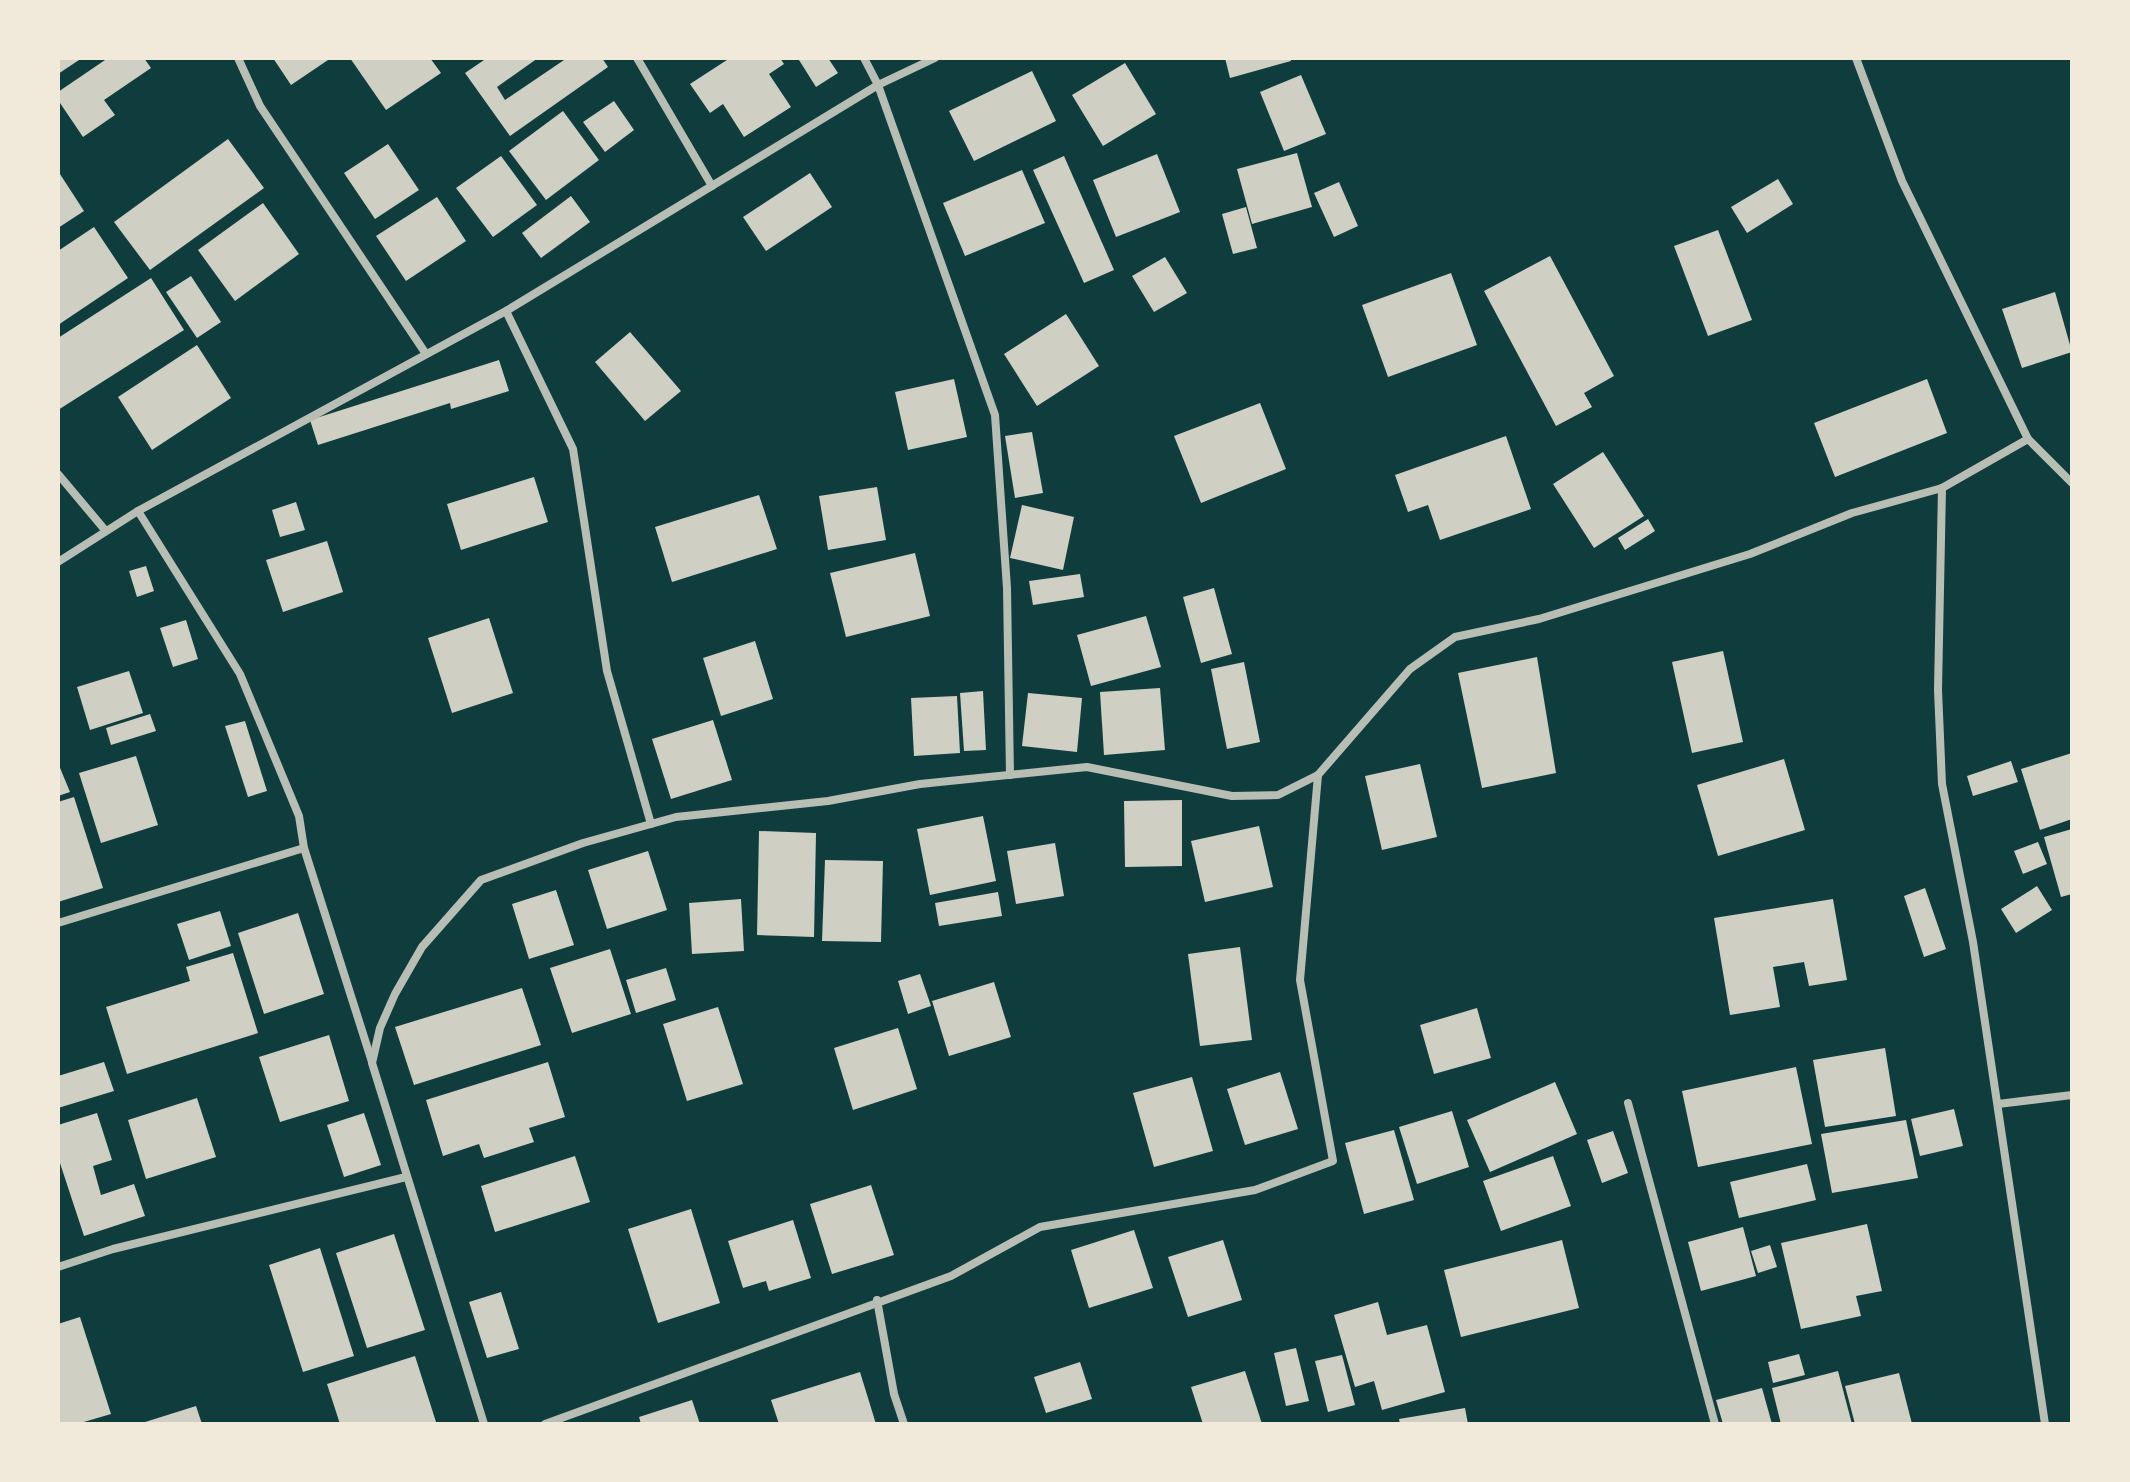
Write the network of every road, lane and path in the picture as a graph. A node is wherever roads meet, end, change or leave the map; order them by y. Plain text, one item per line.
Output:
1 (238, 58) edge
2 (637, 58) edge
3 (864, 58) edge
4 (935, 58) edge
5 (1856, 58) edge
6 (878, 85) junction
7 (712, 186) junction
8 (506, 311) junction
9 (426, 354) junction
10 (2028, 439) junction
11 (58, 474) edge
12 (2072, 483) edge
13 (1942, 488) junction
14 (138, 511) junction
15 (105, 530) junction
16 (58, 562) edge
17 (1010, 775) junction
18 (1318, 775) junction
19 (651, 824) junction
20 (304, 848) junction
21 (58, 923) edge
22 (372, 1063) junction
23 (2072, 1095) edge
24 (1628, 1103) dead end
25 (1998, 1104) junction
26 (406, 1177) junction
27 (58, 1267) edge
28 (877, 1300) junction
29 (484, 1424) edge
30 (545, 1424) edge
31 (904, 1424) edge
32 (1715, 1424) edge
33 (2045, 1424) edge

1 - 9 street
2 - 7 street
3 - 6 street
4 - 6 street
5 - 10 street
6 - 7 street
6 - 17 street
7 - 8 street
8 - 9 street
8 - 19 street
9 - 14 street
10 - 12 street
10 - 13 street
11 - 15 street
13 - 18 street
13 - 25 street
14 - 15 street
14 - 20 street
15 - 16 street
17 - 18 street
17 - 19 street
18 - 28 street
19 - 22 street
20 - 21 street
20 - 22 street
22 - 26 street
23 - 25 street
24 - 32 street
25 - 33 street
26 - 27 street
26 - 29 street
28 - 30 street
28 - 31 street

